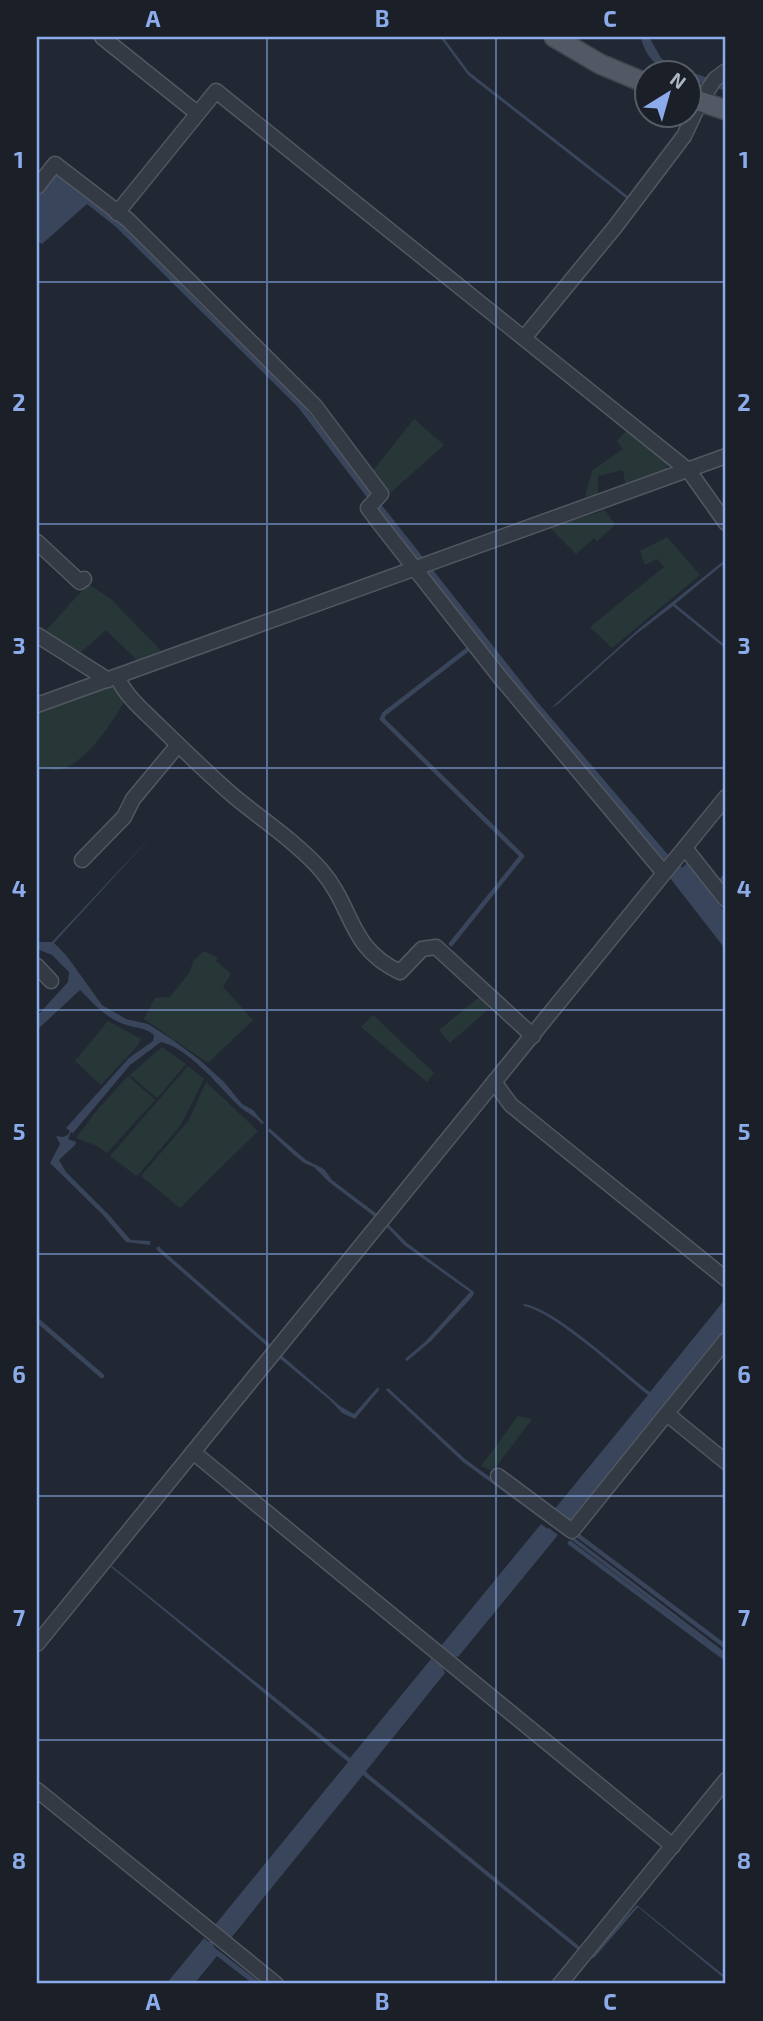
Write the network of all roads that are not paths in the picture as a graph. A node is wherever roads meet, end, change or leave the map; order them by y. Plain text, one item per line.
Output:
1 (103, 37) edge
2 (554, 37) edge
3 (634, 78) edge
4 (708, 87) edge
5 (726, 110) edge
6 (197, 113) junction
7 (37, 187) edge
8 (117, 213) junction
9 (524, 338) junction
10 (726, 456) edge
11 (689, 471) junction
12 (726, 523) edge
13 (37, 542) edge
14 (415, 569) junction
15 (84, 579) dead end
16 (37, 635) edge
17 (112, 678) junction
18 (37, 705) edge
19 (178, 745) junction
20 (726, 797) edge
21 (685, 848) junction
22 (82, 860) dead end
23 (664, 873) junction
24 (726, 900) edge
25 (37, 966) edge
26 (51, 981) dead end
27 (533, 1036) junction
28 (494, 1082) junction
29 (726, 1279) edge
30 (726, 1340) edge
31 (667, 1414) junction
32 (193, 1452) junction
33 (726, 1462) edge
34 (498, 1476) dead end
35 (37, 1644) edge
36 (726, 1780) edge
37 (37, 1790) edge
38 (673, 1846) junction
39 (276, 1984) edge
40 (560, 1984) edge

1 - 6 street
2 - 3 main road
4 - 5 main road
4 - 9 street
6 - 8 street
6 - 9 street
7 - 8 street
8 - 14 street
9 - 11 street
10 - 11 street
11 - 12 street
11 - 14 street
13 - 15 street
14 - 17 street
14 - 23 street
16 - 17 street
17 - 18 street
17 - 19 street
19 - 22 street
19 - 27 street
20 - 21 street
21 - 23 street
21 - 24 street
23 - 27 street
25 - 26 street
27 - 28 street
28 - 29 street
28 - 32 street
30 - 31 street
31 - 33 street
31 - 34 street
32 - 35 street
32 - 38 street
36 - 38 street
37 - 39 street
38 - 40 street

